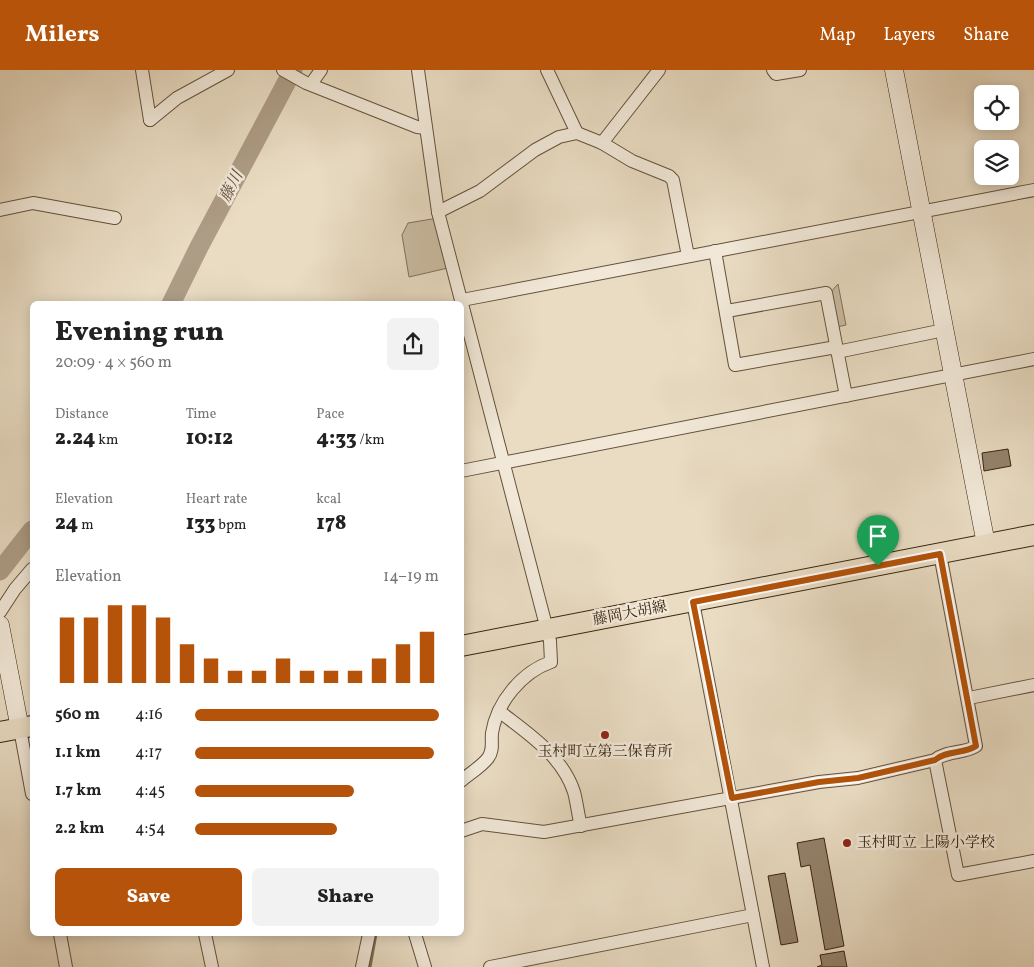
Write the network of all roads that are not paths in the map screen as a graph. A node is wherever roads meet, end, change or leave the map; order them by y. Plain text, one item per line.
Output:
1 (142, 70) edge
2 (228, 70) edge
3 (284, 70) edge
4 (321, 70) edge
5 (418, 70) edge
6 (547, 70) edge
7 (658, 70) edge
8 (772, 70) edge
9 (800, 70) edge
10 (894, 70) edge
11 (308, 84) junction
12 (426, 128) junction
13 (577, 133) junction
14 (602, 143) junction
15 (1034, 190) edge
16 (0, 210) edge
17 (438, 212) junction
18 (921, 212) junction
19 (115, 218) dead end
20 (715, 251) junction
21 (688, 256) junction
22 (462, 300) joint
23 (464, 308) edge
24 (727, 312) junction
25 (944, 330) junction
26 (836, 350) junction
27 (1034, 360) edge
28 (953, 375) junction
29 (846, 396) junction
30 (504, 463) junction
31 (464, 470) edge
32 (1034, 535) edge
33 (986, 544) junction
34 (940, 554) junction
35 (30, 571) edge
36 (693, 602) junction
37 (0, 612) edge
38 (0, 625) edge
39 (548, 630) junction
40 (464, 645) edge
41 (1034, 685) edge
42 (969, 698) junction
43 (499, 711) junction
44 (26, 728) edge
45 (0, 732) edge
46 (935, 760) junction
47 (30, 772) edge
48 (464, 778) edge
49 (732, 798) junction
50 (580, 826) junction
51 (464, 830) edge
52 (1034, 861) edge
53 (753, 915) junction
54 (60, 936) edge
55 (205, 936) edge
56 (369, 936) edge
57 (416, 936) edge
58 (66, 967) edge
59 (212, 967) edge
60 (362, 967) edge
61 (425, 967) edge
62 (490, 967) edge
63 (763, 967) edge

1 - 2 street
3 - 11 street
4 - 11 street
5 - 12 street
6 - 13 street
7 - 14 street
8 - 9 street
10 - 18 street
11 - 12 street
12 - 17 street
13 - 14 street
13 - 17 street
14 - 21 street
15 - 18 street
16 - 19 street
17 - 22 street
18 - 20 street
18 - 25 street
20 - 21 street
20 - 24 street
21 - 22 street
23 - 30 street
24 - 26 street
24 - 26 street
25 - 26 street
25 - 28 street
26 - 29 street
27 - 28 street
28 - 29 street
28 - 33 street
29 - 30 street
30 - 31 street
30 - 39 street
32 - 33 main road, 藤岡大胡線
33 - 34 main road, 藤岡大胡線
34 - 36 main road, 藤岡大胡線
34 - 42 street
35 - 37 street
36 - 39 main road, 藤岡大胡線
36 - 49 street
38 - 44 street
39 - 40 main road, 藤岡大胡線
39 - 43 street
41 - 42 street
42 - 46 street
43 - 48 street
43 - 50 street
44 - 45 main road
44 - 47 street
46 - 49 street
46 - 52 street
49 - 50 street
49 - 53 street
50 - 51 street
53 - 62 street
53 - 63 street
54 - 58 street
55 - 59 street
56 - 60 street
57 - 61 street

